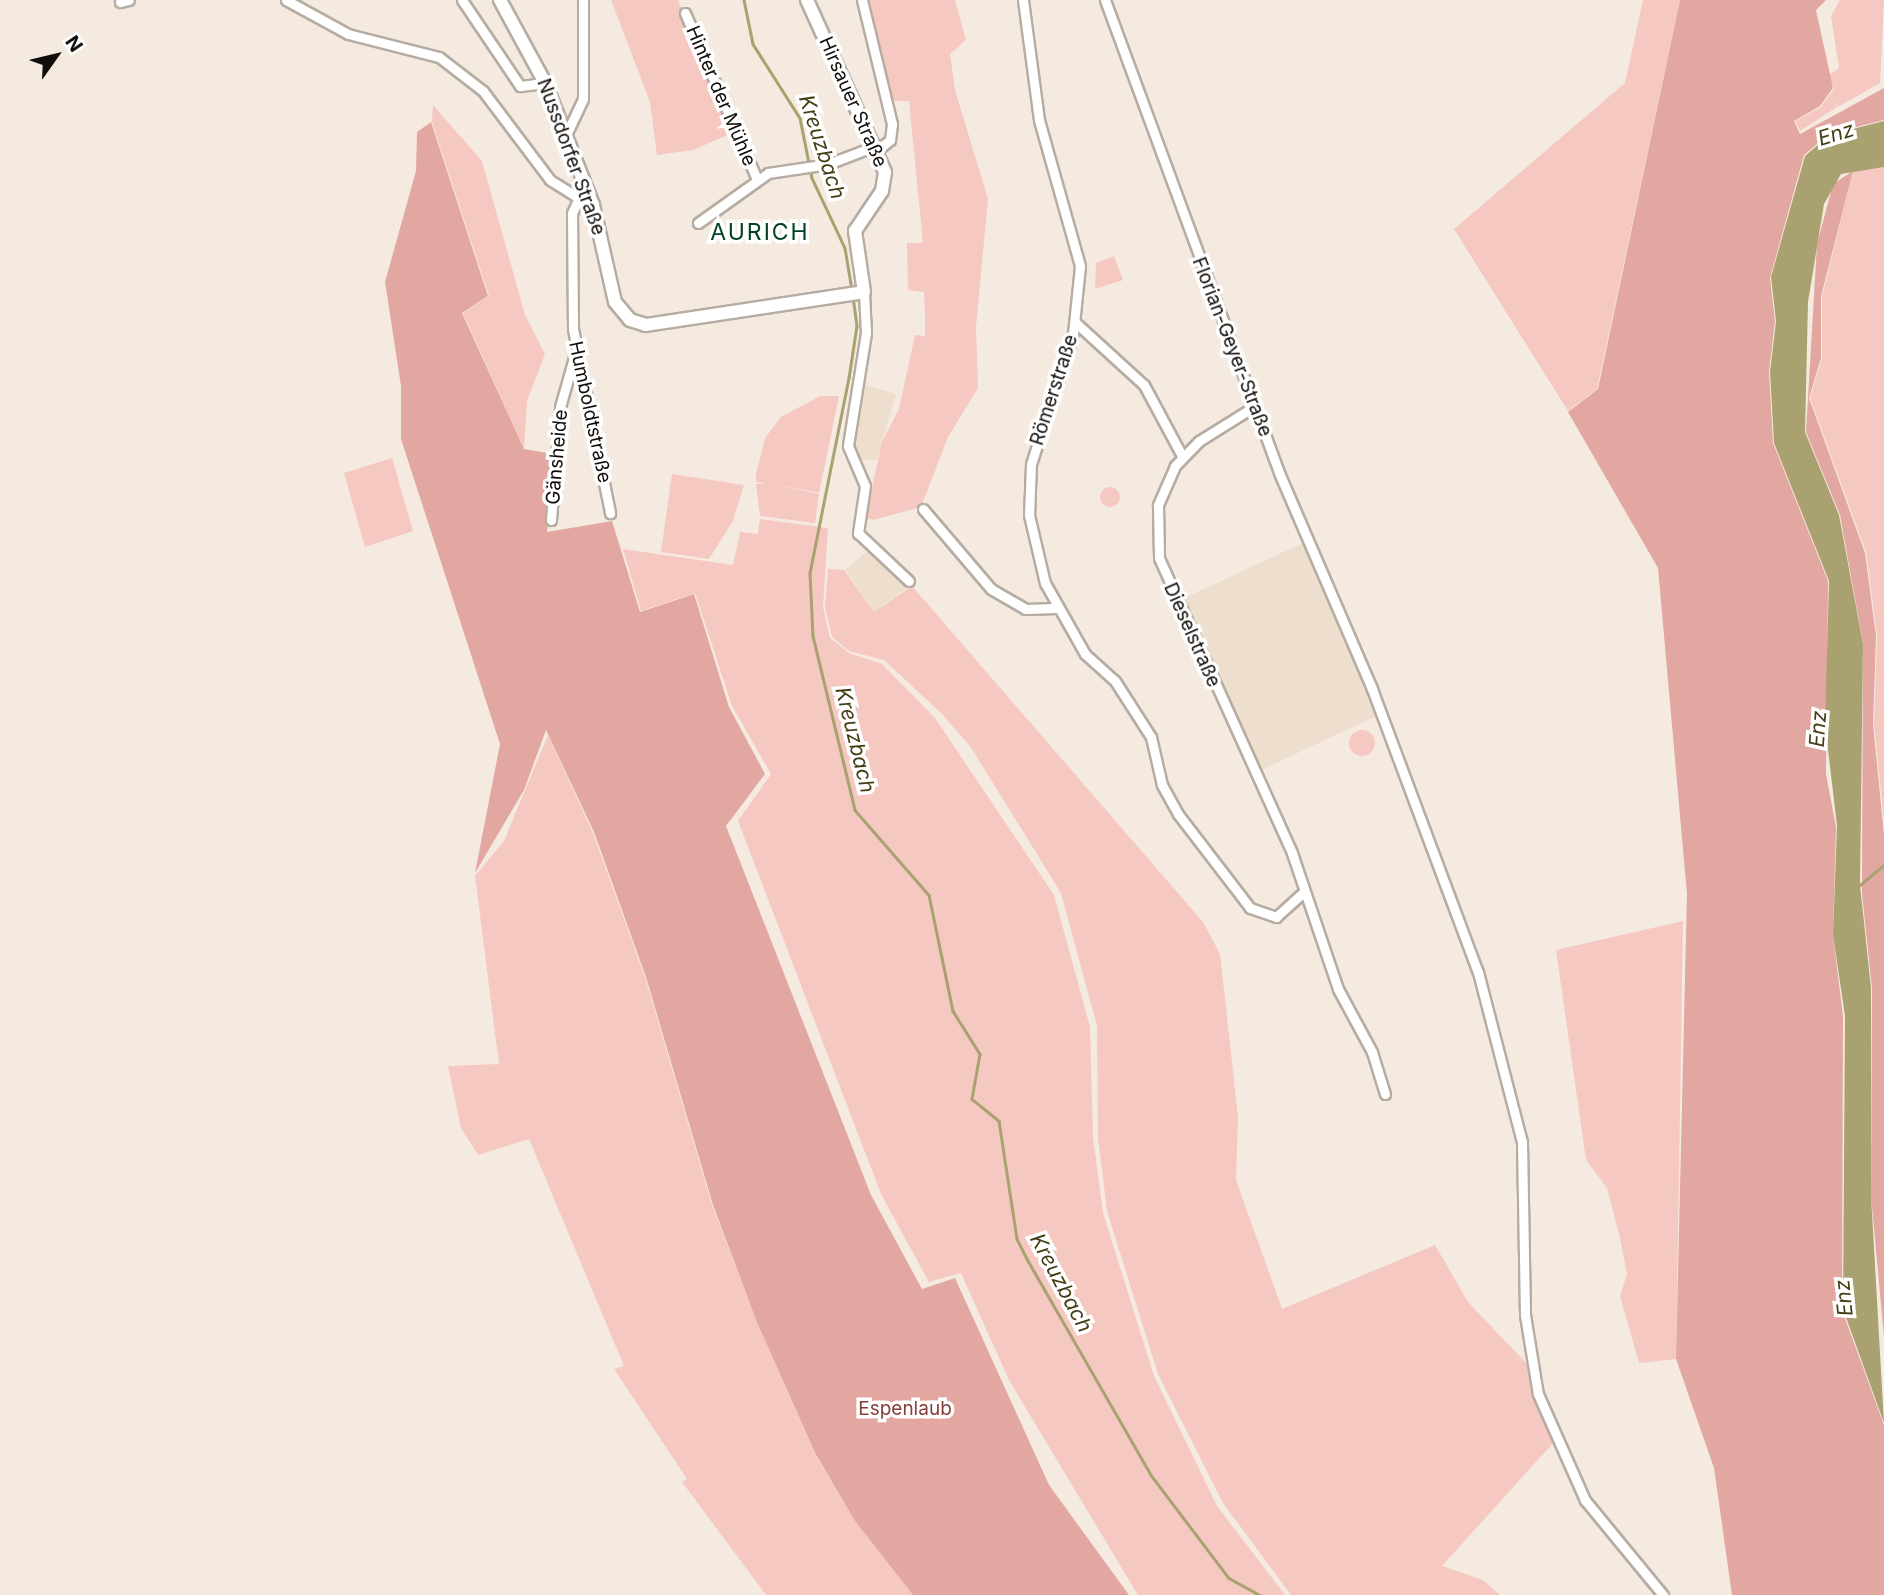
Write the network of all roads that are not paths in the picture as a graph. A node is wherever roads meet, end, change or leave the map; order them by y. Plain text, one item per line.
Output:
1 (286, 0) edge
2 (500, 0) edge
3 (583, 0) edge
4 (807, 0) edge
5 (862, 0) edge
6 (1023, 0) edge
7 (1105, 0) edge
8 (465, 1) edge
9 (685, 13) dead end
10 (545, 83) junction
11 (565, 137) junction
12 (876, 148) junction
13 (757, 179) junction
14 (580, 193) junction
15 (698, 223) dead end
16 (858, 295) junction
17 (1076, 323) junction
18 (575, 354) junction
19 (1255, 406) junction
20 (1182, 456) junction
21 (923, 509) dead end
22 (610, 513) dead end
23 (551, 520) dead end
24 (909, 581) dead end
25 (1056, 608) junction
26 (1303, 893) junction
27 (1385, 1094) dead end
28 (1663, 1595) edge

1 - 14 street
2 - 10 main road, Nussdorfer Straße
3 - 11 street
4 - 12 main road, Hirsauer Straße
5 - 12 street
6 - 17 street, Römerstraße
7 - 19 street, Florian-Geyer-Straße
8 - 10 street
9 - 13 street, Hinter der Mühle
10 - 11 main road, Nussdorfer Straße
11 - 14 main road, Nussdorfer Straße
12 - 13 street
12 - 16 main road, Hirsauer Straße
13 - 15 street
14 - 16 main road, Nussdorfer Straße
14 - 18 street, Humboldtstraße
16 - 24 street
17 - 20 street
17 - 25 street, Römerstraße
18 - 22 street, Humboldtstraße
18 - 23 street, Gänsheide
19 - 20 street, Dieselstraße
19 - 28 street, Florian-Geyer-Straße
20 - 26 street, Dieselstraße
21 - 25 street
25 - 26 street, Römerstraße
26 - 27 street, Dieselstraße

